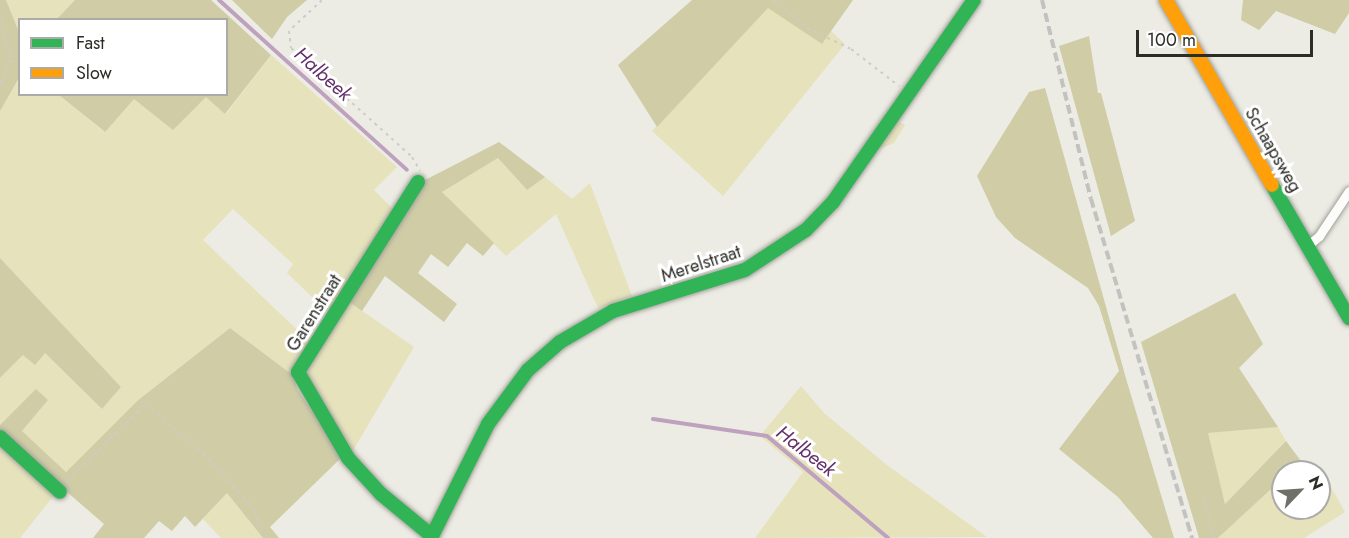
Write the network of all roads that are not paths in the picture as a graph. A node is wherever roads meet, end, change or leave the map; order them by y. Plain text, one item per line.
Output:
1 (974, 0) edge
2 (1166, 0) edge
3 (418, 182) road end
4 (1349, 191) edge
5 (1308, 245) junction
6 (1349, 318) edge
7 (0, 437) edge
8 (59, 491) road end
9 (432, 537) edge

1 - 9 street, Merelstraat
2 - 5 street, Schaapsweg
3 - 9 street, Garenstraat
4 - 5 street
5 - 6 street, Schaapsweg
7 - 8 street

